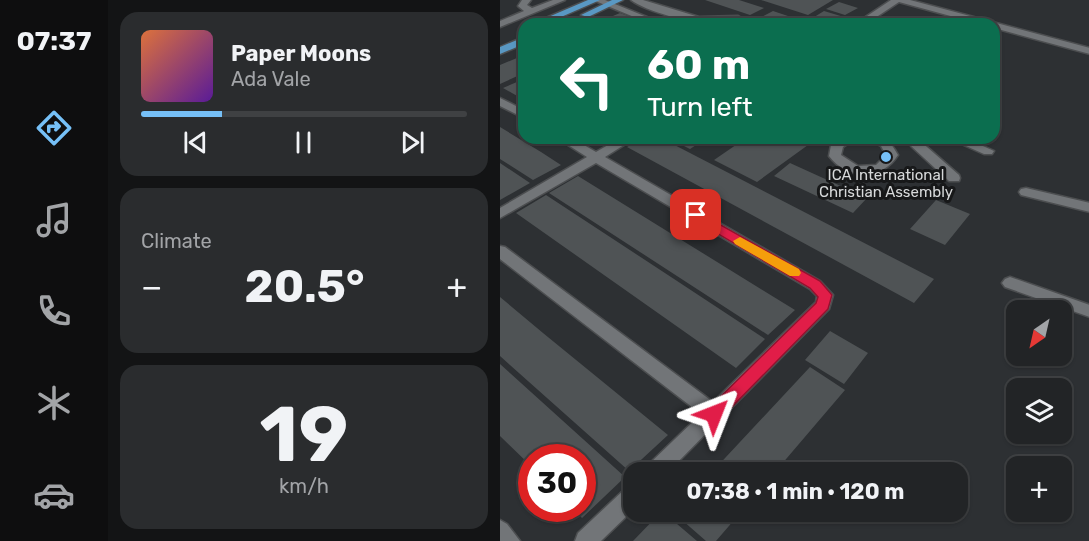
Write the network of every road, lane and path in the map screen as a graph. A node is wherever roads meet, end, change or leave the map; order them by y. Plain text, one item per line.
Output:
1 (527, 0) edge
2 (561, 0) edge
3 (596, 0) edge
4 (619, 0) edge
5 (635, 0) edge
6 (899, 0) edge
7 (609, 4) junction
8 (532, 12) junction
9 (552, 18) edge
10 (577, 18) edge
11 (644, 18) edge
12 (701, 18) edge
13 (870, 18) edge
14 (966, 18) edge
15 (500, 24) edge
16 (1000, 27) edge
17 (518, 32) edge
18 (500, 39) edge
19 (518, 43) edge
20 (500, 51) edge
21 (1090, 51) edge
22 (500, 101) edge
23 (518, 110) edge
24 (573, 144) edge
25 (619, 144) edge
26 (839, 144) edge
27 (886, 144) edge
28 (907, 144) edge
29 (922, 144) edge
30 (970, 144) edge
31 (890, 150) junction
32 (988, 151) dead end
33 (596, 157) junction
34 (954, 178) dead end
35 (1026, 192) dead end
36 (1090, 208) edge
37 (500, 214) edge
38 (500, 251) edge
39 (1010, 283) dead end
40 (1090, 311) edge
41 (714, 414) junction
42 (665, 462) edge
43 (623, 505) edge
44 (500, 531) edge
45 (509, 541) edge
46 (586, 541) edge

1 - 8 street
2 - 8 street
3 - 7 street
3 - 9 main road
4 - 7 main road
5 - 12 street
6 - 13 street
6 - 14 street
7 - 10 main road
7 - 11 street
8 - 15 street
16 - 21 street
17 - 18 main road
19 - 20 main road
22 - 23 street
24 - 33 street
25 - 33 street
26 - 31 street
27 - 31 street
28 - 31 street
29 - 34 street
30 - 32 street
33 - 37 street
33 - 41 street
35 - 36 street
38 - 41 street
39 - 40 street
41 - 42 street
43 - 46 street
44 - 45 street

